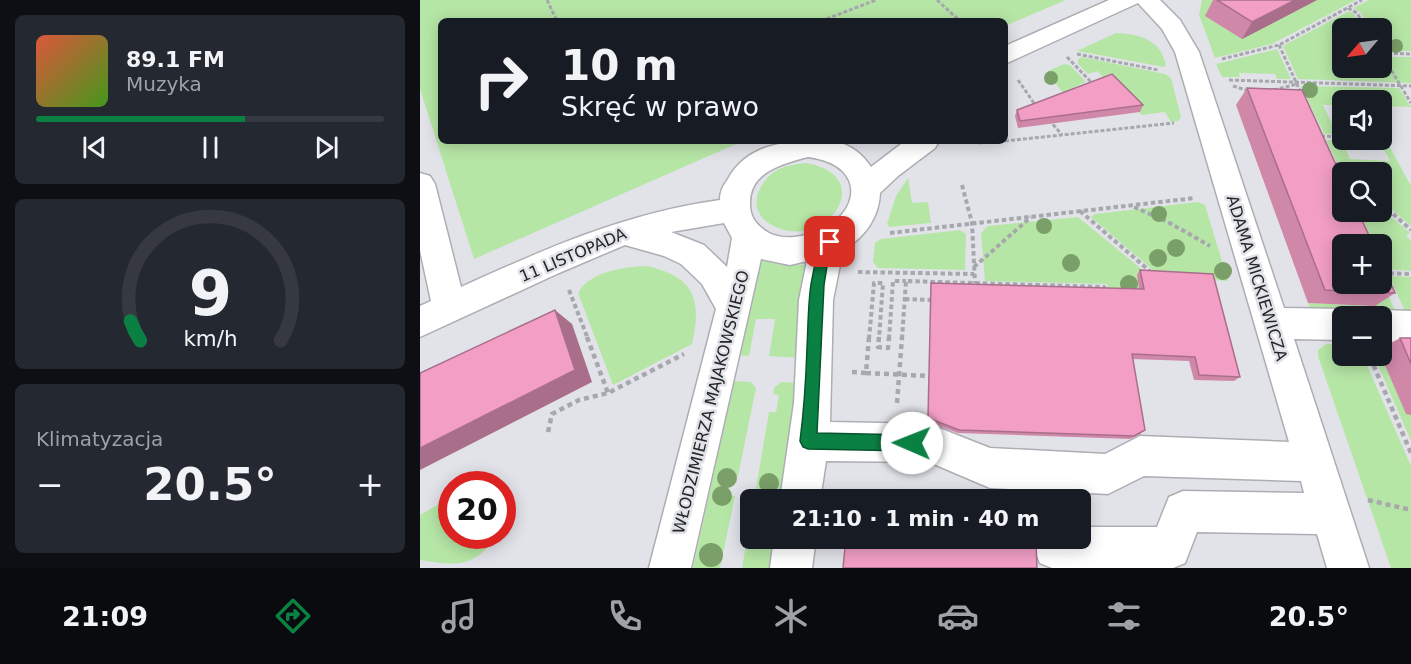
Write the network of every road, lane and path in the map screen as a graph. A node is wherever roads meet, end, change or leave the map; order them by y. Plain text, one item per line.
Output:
1 (547, 0) edge
2 (876, 0) edge
3 (937, 0) edge
4 (1128, 0) edge
5 (1147, 0) edge
6 (1362, 0) edge
7 (1348, 7) junction
8 (556, 18) edge
9 (829, 18) edge
10 (957, 18) edge
11 (1360, 18) edge
12 (1279, 45) junction
13 (1392, 54) edge
14 (1411, 54) edge
15 (1221, 59) dead end
16 (1010, 67) edge
17 (1164, 70) dead end
18 (1392, 71) edge
19 (1296, 83) junction
20 (1400, 85) junction
21 (1096, 86) edge
22 (1411, 86) edge
23 (1268, 92) edge
24 (1246, 97) edge
25 (1304, 100) edge
26 (1411, 103) edge
27 (1041, 110) edge
28 (1048, 119) edge
29 (1175, 123) dead end
30 (1316, 127) edge
31 (1063, 135) junction
32 (1311, 136) edge
33 (1321, 136) junction
34 (1332, 137) edge
35 (1008, 141) edge
36 (921, 144) edge
37 (1325, 145) edge
38 (856, 150) edge
39 (420, 184) edge
40 (962, 185) dead end
41 (866, 189) junction
42 (1197, 198) dead end
43 (1132, 206) junction
44 (1080, 211) junction
45 (1392, 213) edge
46 (1032, 216) junction
47 (740, 223) junction
48 (972, 223) junction
49 (1411, 230) edge
50 (625, 232) junction
51 (882, 234) dead end
52 (830, 242) junction
53 (1217, 251) dead end
54 (974, 267) junction
55 (858, 272) dead end
56 (1392, 273) edge
57 (974, 274) junction
58 (1411, 274) edge
59 (1156, 276) edge
60 (906, 282) junction
61 (975, 283) junction
62 (570, 291) dead end
63 (1104, 293) edge
64 (905, 299) junction
65 (931, 300) edge
66 (734, 309) junction
67 (435, 316) edge
68 (1270, 323) junction
69 (1332, 325) edge
70 (1392, 326) edge
71 (1411, 327) edge
72 (693, 351) dead end
73 (1374, 366) edge
74 (848, 372) dead end
75 (866, 373) junction
76 (898, 376) junction
77 (929, 376) edge
78 (608, 393) junction
79 (548, 432) dead end
80 (808, 441) junction
81 (896, 442) junction
82 (1411, 453) edge
83 (1314, 462) junction
84 (801, 489) edge
85 (1345, 506) junction
86 (1411, 510) edge
87 (1091, 548) edge
88 (793, 549) edge
89 (670, 568) edge
90 (790, 568) edge
91 (1348, 568) edge

1 - 8 path
2 - 9 path
3 - 10 path
4 - 16 street
5 - 68 street, ADAMA MICKIEWICZA
6 - 7 path
7 - 11 path
7 - 12 path
12 - 15 path
12 - 19 path
13 - 14 path
16 - 27 path
17 - 21 path
18 - 20 path
19 - 20 path
19 - 23 path
19 - 24 path
19 - 25 path
20 - 22 path
20 - 26 path
28 - 31 path
29 - 31 path
30 - 33 path
31 - 35 path
32 - 33 path
33 - 34 path
33 - 37 path
36 - 41 street
38 - 41 street
38 - 47 street
39 - 67 street
40 - 48 path
41 - 52 street
42 - 43 path
43 - 44 path
43 - 53 path
44 - 46 path
44 - 59 path
45 - 49 path
46 - 48 path
46 - 54 path
47 - 50 street, 11 LISTOPADA
47 - 52 street
47 - 66 street, WŁODZIMIERZA MAJAKOWSKIEGO
48 - 51 path
48 - 54 path
50 - 66 street
50 - 67 street, 11 LISTOPADA
52 - 80 street
54 - 57 path
55 - 57 path
56 - 58 path
57 - 61 path
60 - 61 path
60 - 64 path
60 - 75 path
61 - 63 path
62 - 78 path
64 - 65 path
64 - 76 path
66 - 89 street, WŁODZIMIERZA MAJAKOWSKIEGO
68 - 69 street
68 - 83 street, ADAMA MICKIEWICZA
70 - 71 street
72 - 78 path
73 - 82 path
74 - 75 path
75 - 76 path
76 - 77 path
76 - 81 path
78 - 79 path
80 - 81 street
80 - 84 street
81 - 83 street
83 - 85 street, ADAMA MICKIEWICZA
85 - 86 path
85 - 87 street
85 - 91 street, ADAMA MICKIEWICZA
88 - 90 street

